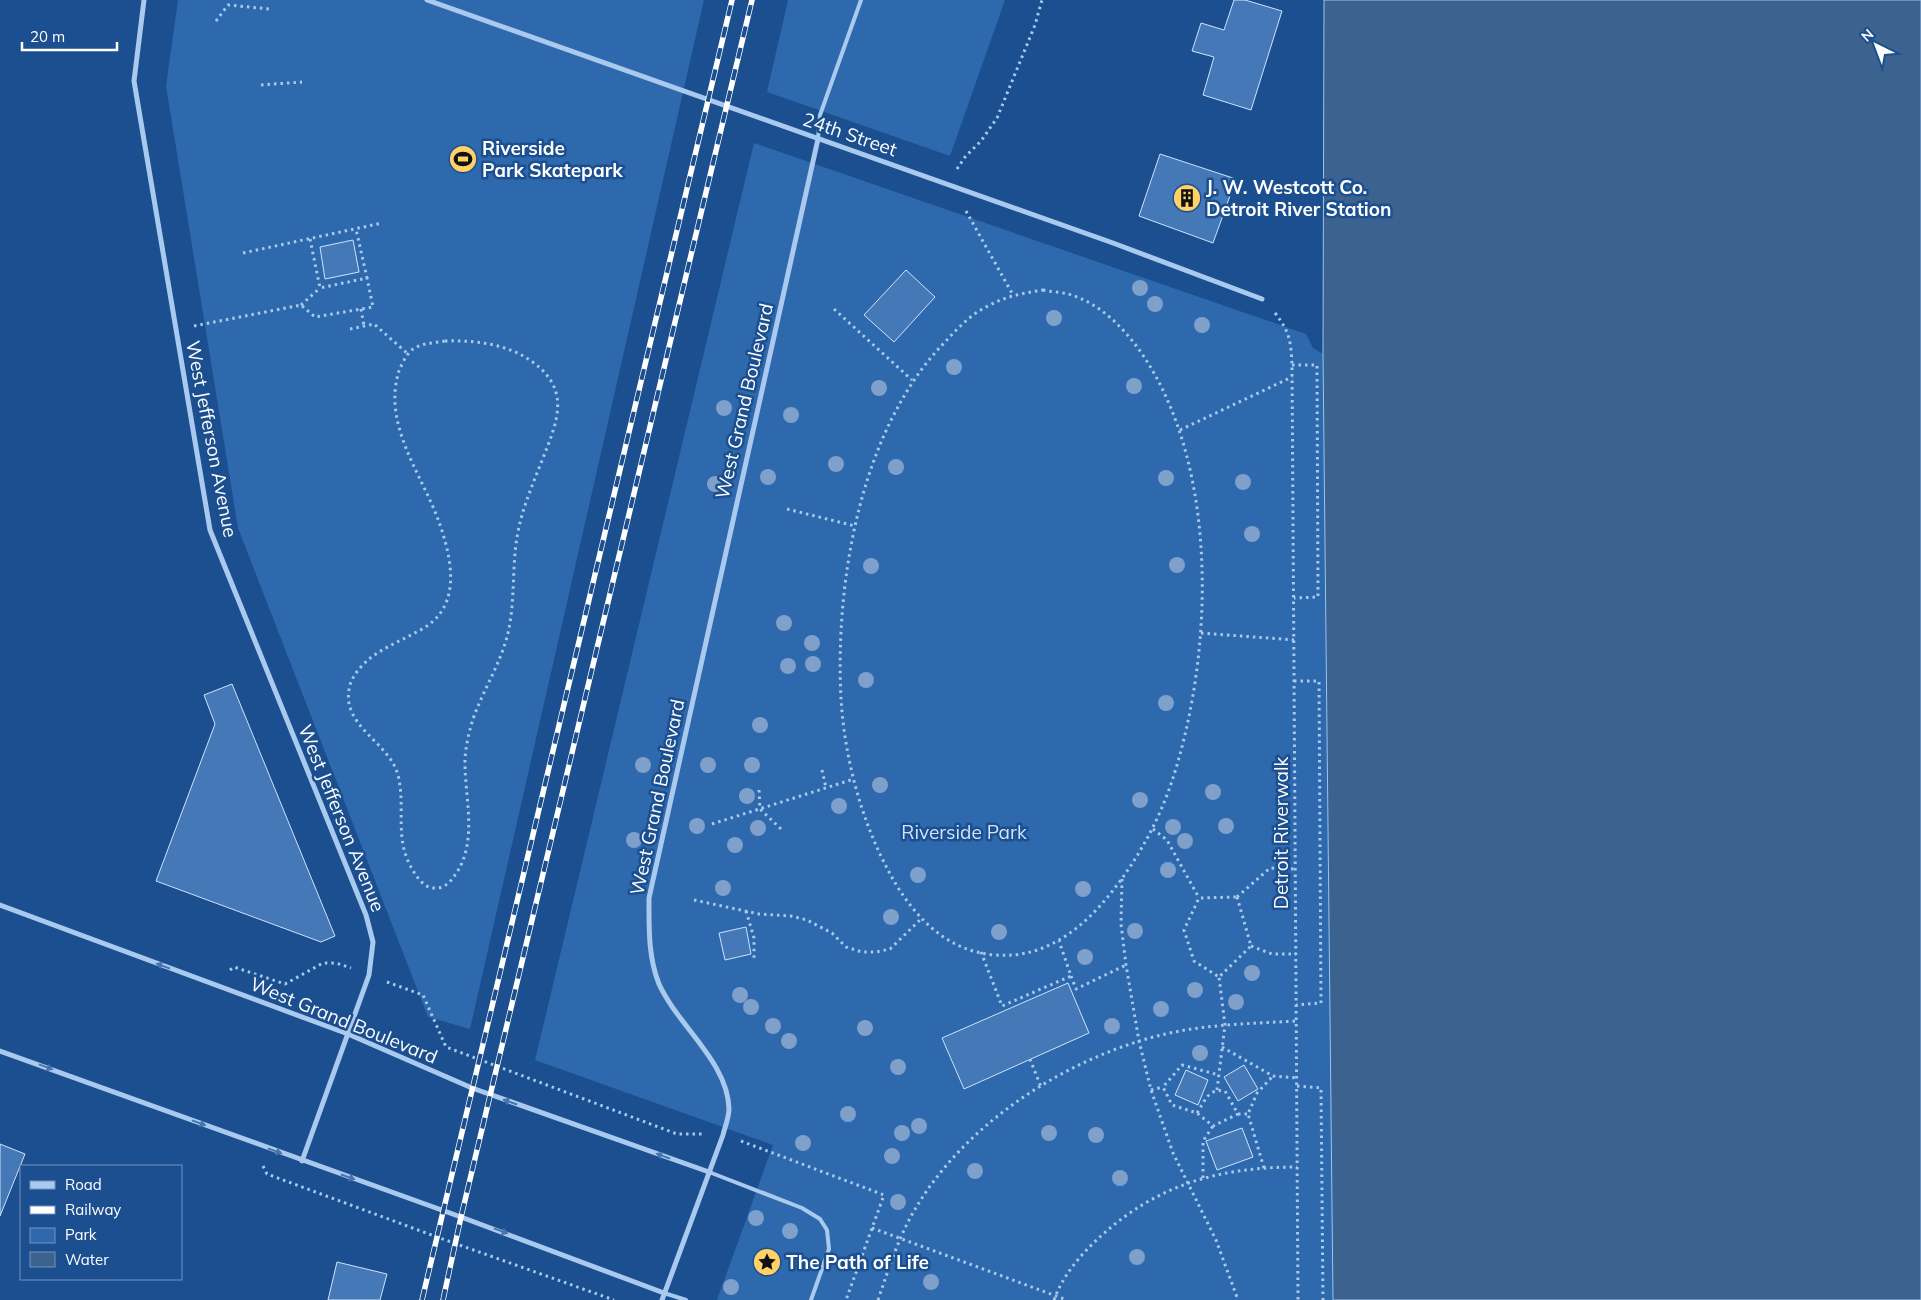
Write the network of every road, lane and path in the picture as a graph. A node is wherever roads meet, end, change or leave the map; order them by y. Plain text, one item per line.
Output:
1 (144, 0) edge
2 (427, 0) edge
3 (861, 0) edge
4 (1042, 0) edge
5 (270, 9) dead end
6 (216, 21) dead end
7 (302, 82) dead end
8 (261, 85) dead end
9 (818, 139) junction
10 (952, 186) junction
11 (382, 223) dead end
12 (356, 229) junction
13 (310, 239) junction
14 (243, 253) dead end
15 (367, 278) junction
16 (320, 288) junction
17 (1014, 295) junction
18 (1262, 299) joint
19 (302, 305) junction
20 (361, 309) junction
21 (834, 309) dead end
22 (364, 326) junction
23 (350, 328) dead end
24 (176, 330) junction
25 (408, 354) junction
26 (1292, 365) junction
27 (1293, 377) junction
28 (912, 380) junction
29 (1180, 430) junction
30 (787, 509) dead end
31 (855, 526) junction
32 (1294, 598) junction
33 (1201, 633) junction
34 (1294, 640) junction
35 (1294, 681) junction
36 (822, 770) dead end
37 (854, 779) junction
38 (826, 788) junction
39 (759, 790) dead end
40 (760, 809) junction
41 (712, 824) dead end
42 (1153, 829) junction
43 (782, 830) dead end
44 (1296, 868) junction
45 (1122, 879) junction
46 (1238, 897) junction
47 (1199, 898) junction
48 (694, 900) dead end
49 (0, 905) edge
50 (746, 911) junction
51 (921, 919) junction
52 (1059, 941) junction
53 (1251, 946) junction
54 (981, 952) junction
55 (1296, 954) junction
56 (754, 961) dead end
57 (1126, 966) junction
58 (234, 967) dead end
59 (346, 967) dead end
60 (1071, 976) junction
61 (1219, 977) junction
62 (393, 984) dead end
63 (1296, 1005) junction
64 (1298, 1022) junction
65 (1225, 1025) junction
66 (348, 1034) junction
67 (1139, 1041) junction
68 (1222, 1047) junction
69 (0, 1051) edge
70 (1030, 1060) dead end
71 (1219, 1075) junction
72 (1273, 1076) junction
73 (1297, 1078) junction
74 (1297, 1086) junction
75 (1041, 1087) junction
76 (1163, 1087) junction
77 (1151, 1090) junction
78 (1217, 1090) junction
79 (1198, 1113) junction
80 (1238, 1114) junction
81 (1248, 1114) junction
82 (1213, 1126) junction
83 (723, 1135) junction
84 (734, 1139) dead end
85 (302, 1160) junction
86 (1297, 1167) junction
87 (1264, 1168) junction
88 (709, 1172) junction
89 (267, 1174) dead end
90 (1203, 1178) junction
91 (1187, 1182) junction
92 (872, 1228) junction
93 (900, 1238) junction
94 (664, 1293) junction
95 (1054, 1298) edge
96 (614, 1300) edge
97 (662, 1300) edge
98 (686, 1300) edge
99 (811, 1300) edge
100 (846, 1300) edge
101 (878, 1300) edge
102 (1067, 1300) edge
103 (1238, 1300) edge
104 (1298, 1300) edge
105 (1323, 1300) edge

1 - 24 street, West Jefferson Avenue
2 - 9 street, 24th Street
3 - 9 lane
4 - 10 path
5 - 6 path
7 - 8 path
9 - 10 street, 24th Street
9 - 83 street, West Grand Boulevard
10 - 17 path
10 - 18 street, 24th Street
11 - 12 path
12 - 13 path
12 - 15 path
13 - 14 path
13 - 16 path
15 - 16 path
15 - 20 path
16 - 19 path
17 - 28 path
17 - 29 path
18 - 26 path, Detroit Riverwalk
19 - 20 path
19 - 24 path
20 - 22 path
21 - 28 path
22 - 23 path
22 - 25 path
24 - 66 street, West Jefferson Avenue
25 - 25 path
26 - 27 path, Detroit Riverwalk
26 - 32 path
27 - 29 path
27 - 32 path, Detroit Riverwalk
28 - 31 path
29 - 33 path
30 - 31 path
31 - 37 path
32 - 34 path, Detroit Riverwalk
33 - 34 path
33 - 42 path
34 - 35 path, Detroit Riverwalk
35 - 44 path, Detroit Riverwalk
35 - 63 path
36 - 38 path
37 - 38 path
37 - 51 path
38 - 40 path
39 - 40 path
40 - 41 path
40 - 43 path
42 - 45 path
42 - 47 path
44 - 46 path
44 - 55 path, Detroit Riverwalk
45 - 52 path
45 - 57 path
46 - 47 path
46 - 53 path
47 - 61 path
48 - 50 path
66 -> 49 street, West Grand Boulevard
50 - 51 path
50 - 56 path
51 - 54 path
52 - 54 path
52 - 60 path
53 - 55 path
53 - 61 path
54 - 60 path
55 - 63 path, Detroit Riverwalk
57 - 60 path
57 - 67 path
58 - 59 path
61 - 65 path
62 - 83 path
63 - 64 path, Detroit Riverwalk
64 - 65 path
64 - 73 path, Detroit Riverwalk
65 - 67 path
65 - 68 path
66 - 85 street, West Jefferson Avenue
88 -> 66 street, West Grand Boulevard
67 - 75 path
67 - 77 path
68 - 71 path
68 - 72 path
69 -> 85 street
70 - 75 path
71 - 76 path
71 - 78 path
72 - 73 path
72 - 81 path
73 - 74 path, Detroit Riverwalk
74 - 86 path, Detroit Riverwalk
74 - 105 path
75 - 93 path
76 - 77 path
76 - 79 path
77 - 91 path
78 - 79 path
78 - 80 path
79 - 82 path
80 - 81 path
80 - 82 path
81 - 87 path
82 - 90 path
83 - 88 street, West Grand Boulevard
84 - 92 path
85 -> 94 street
86 - 87 path
86 - 104 path, Detroit Riverwalk
87 - 90 path
88 - 94 street
88 - 99 lane
89 - 96 path
90 - 91 path
91 - 95 path
91 - 103 path
92 - 93 path
92 - 100 path
93 - 95 path
93 - 101 path
94 - 97 street
94 - 98 lane
95 - 102 path

